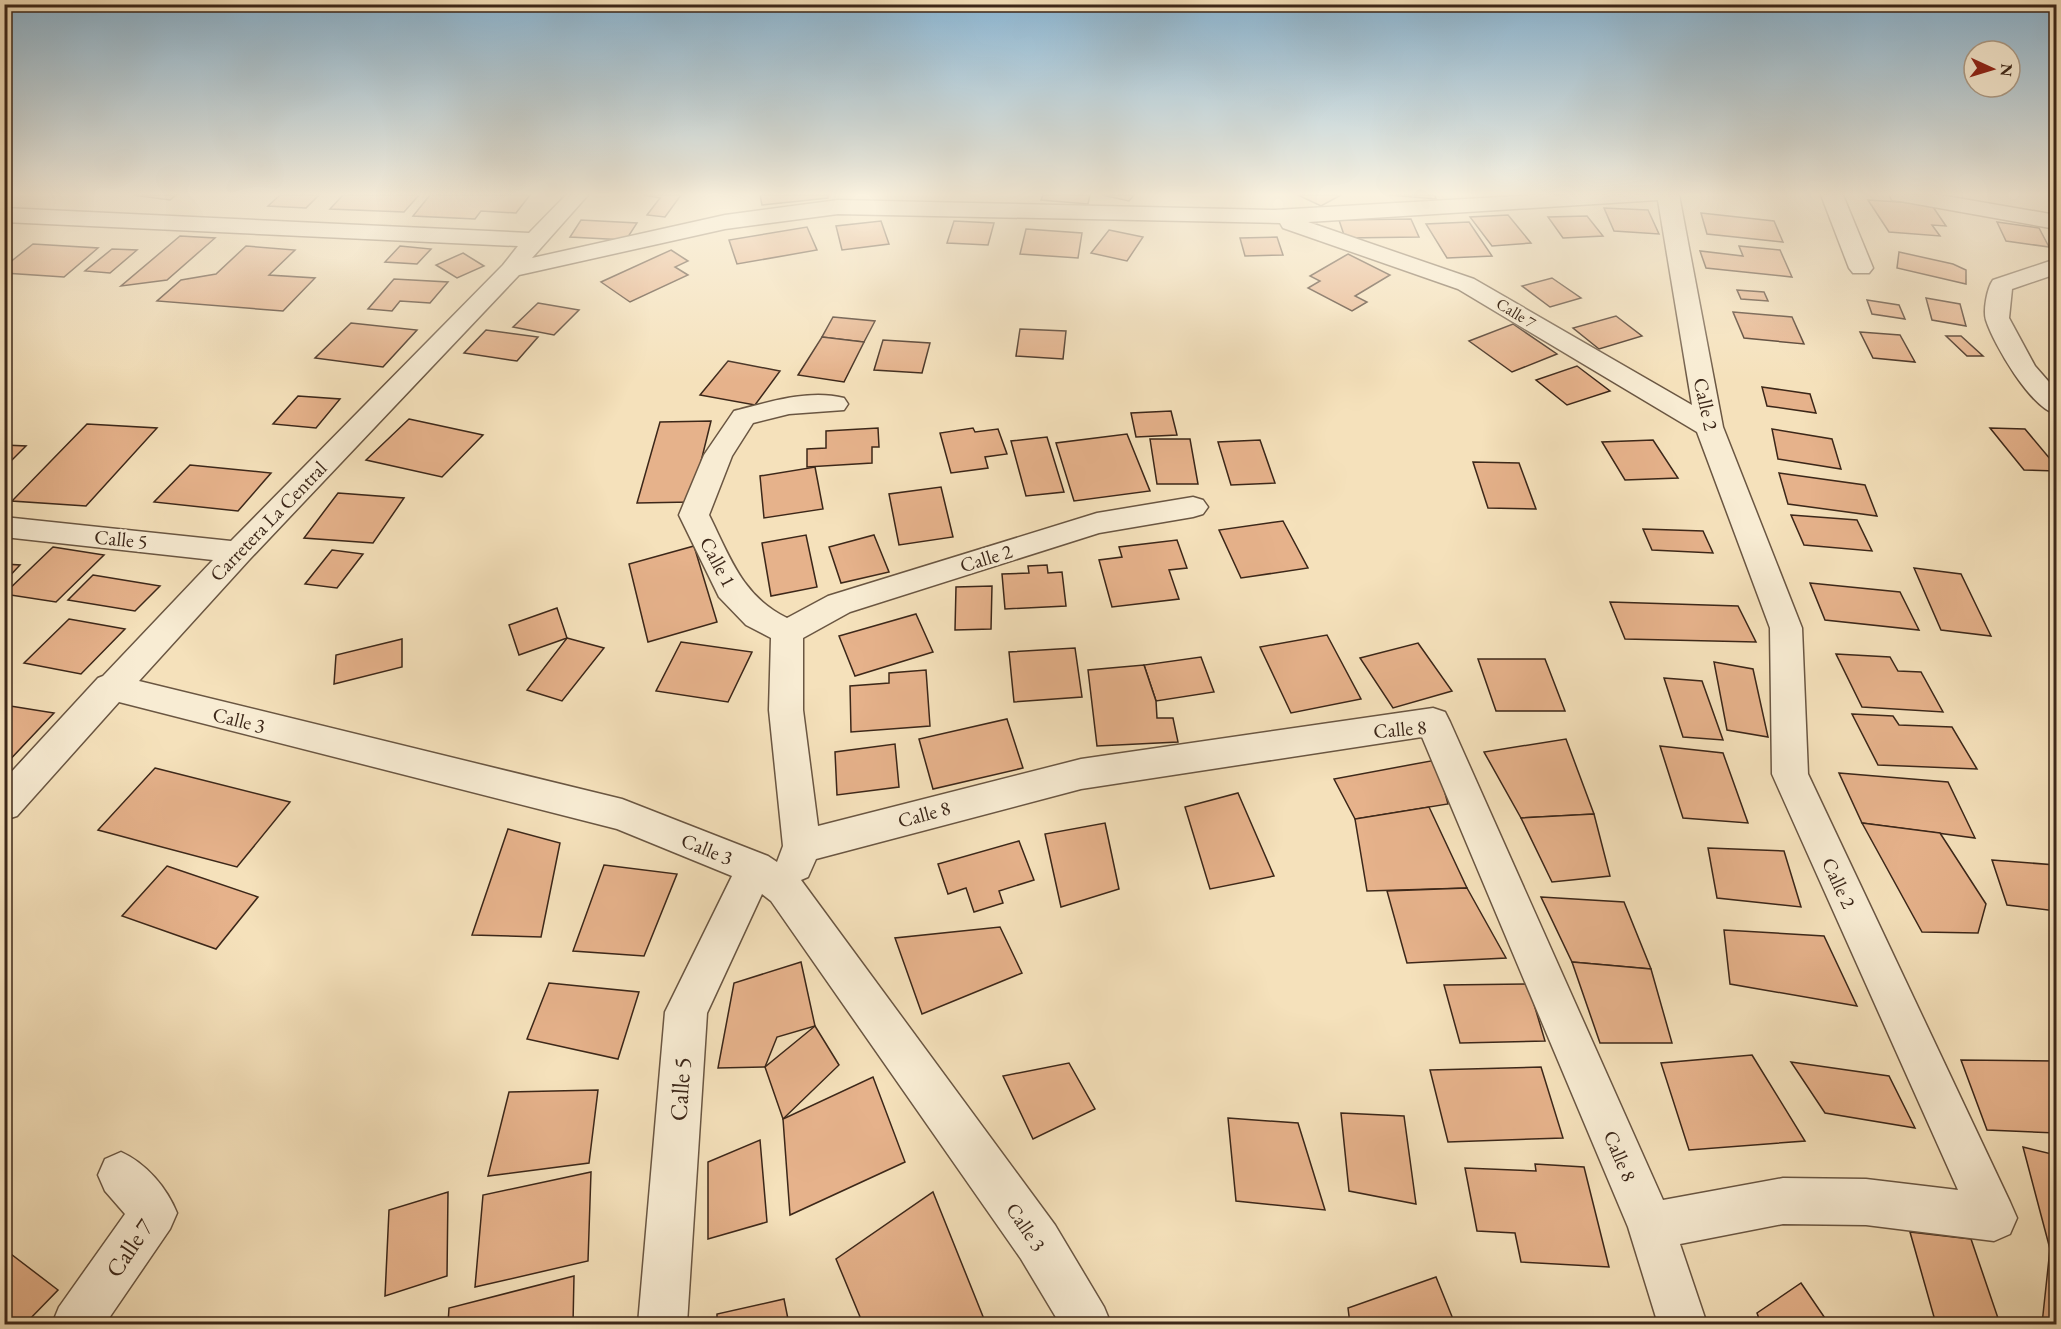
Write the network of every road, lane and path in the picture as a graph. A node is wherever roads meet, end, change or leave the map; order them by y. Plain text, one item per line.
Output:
1 (521, 257) edge
2 (569, 257) edge
3 (1388, 257) edge
4 (1679, 257) edge
5 (1857, 257) edge
6 (2056, 266) edge
7 (1861, 268) dead end
8 (511, 270) junction
9 (835, 404) dead end
10 (2056, 406) edge
11 (1709, 427) junction
12 (1193, 507) dead end
13 (4, 527) edge
14 (238, 552) junction
15 (787, 632) junction
16 (110, 687) junction
17 (4, 805) edge
18 (802, 846) junction
19 (770, 879) junction
20 (121, 1175) dead end
21 (1650, 1226) junction
22 (76, 1324) edge
23 (662, 1324) edge
24 (1087, 1324) edge
25 (1682, 1324) edge

1 - 8 street, Carretera La Central
2 - 8 street
3 - 11 street, Calle 7
4 - 11 street, Calle 2
5 - 7 street
6 - 10 street
8 - 14 street, Carretera La Central
9 - 15 street, Calle 1
11 - 21 street, Calle 2
12 - 15 street, Calle 2
13 - 14 street, Calle 5
14 - 16 street, Carretera La Central
15 - 18 street
16 - 17 street, Carretera La Central
16 - 19 street, Calle 3
18 - 19 street
18 - 21 street, Calle 8
19 - 23 street, Calle 5
19 - 24 street, Calle 3
20 - 22 street, Calle 7
21 - 25 street, Calle 8

